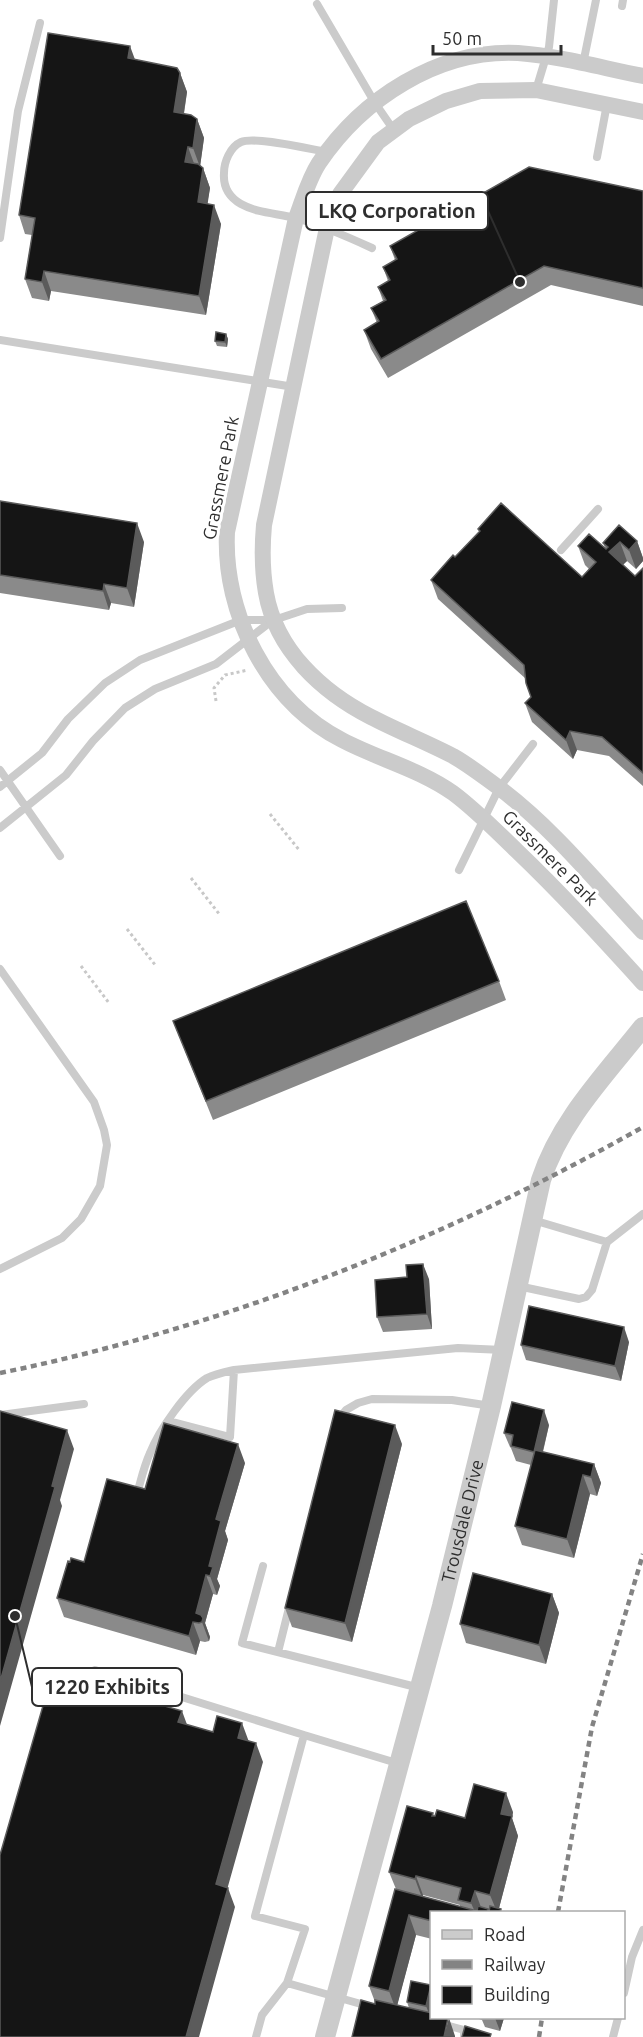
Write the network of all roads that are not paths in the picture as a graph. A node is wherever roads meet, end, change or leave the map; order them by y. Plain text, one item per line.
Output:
1 (554, 0) edge
2 (596, 0) edge
3 (317, 4) dead end
4 (40, 23) dead end
5 (545, 57) junction
6 (583, 64) junction
7 (643, 76) edge
8 (536, 90) junction
9 (375, 103) junction
10 (607, 104) junction
11 (643, 112) edge
12 (393, 129) junction
13 (328, 152) junction
14 (597, 157) dead end
15 (296, 218) junction
16 (327, 228) junction
17 (0, 238) edge
18 (372, 248) dead end
19 (0, 340) edge
20 (260, 381) junction
21 (294, 387) junction
22 (598, 508) dead end
23 (561, 550) dead end
24 (342, 608) dead end
25 (241, 620) junction
26 (274, 620) junction
27 (248, 639) junction
28 (533, 744) dead end
29 (0, 771) edge
30 (4, 785) edge
31 (499, 788) junction
32 (26, 808) junction
33 (484, 820) junction
34 (0, 828) edge
35 (60, 856) dead end
36 (459, 870) dead end
37 (643, 932) edge
38 (0, 969) edge
39 (643, 983) edge
40 (643, 1027) edge
41 (643, 1214) edge
42 (532, 1220) junction
43 (607, 1242) junction
44 (0, 1269) edge
45 (518, 1286) junction
46 (504, 1350) junction
47 (234, 1370) junction
48 (84, 1404) dead end
49 (491, 1406) junction
50 (0, 1415) edge
51 (169, 1421) junction
52 (333, 1428) edge
53 (137, 1494) edge
54 (263, 1566) dead end
55 (292, 1596) edge
56 (278, 1652) junction
57 (94, 1670) dead end
58 (420, 1688) junction
59 (304, 1735) junction
60 (401, 1764) junction
61 (643, 1930) edge
62 (287, 1983) junction
63 (625, 1990) edge
64 (336, 1996) junction
65 (376, 2009) edge
66 (618, 2019) edge
67 (433, 2022) edge
68 (256, 2037) edge
69 (325, 2037) edge
70 (465, 2037) edge
71 (613, 2037) edge

1 - 5 lane
2 - 6 lane
3 - 9 lane
4 - 17 lane
5 - 6 street, Grassmere Park
5 - 8 lane
5 - 9 street, Grassmere Park
6 - 7 street, Grassmere Park
8 - 10 street, Grassmere Park
8 - 12 street, Grassmere Park
9 - 12 lane
9 - 13 street, Grassmere Park
10 - 11 street, Grassmere Park
10 - 14 lane
12 - 16 street, Grassmere Park
13 - 15 street, Grassmere Park
13 - 15 lane
15 - 16 lane
15 - 20 street, Grassmere Park
16 - 18 lane
16 - 21 street, Grassmere Park
19 - 20 lane
20 - 21 lane
20 - 25 street, Grassmere Park
21 - 26 street, Grassmere Park
22 - 23 lane
24 - 26 lane
25 - 26 lane
25 - 27 street, Grassmere Park
25 - 30 lane
26 - 27 lane
26 - 31 street, Grassmere Park
27 - 32 lane
27 - 33 street, Grassmere Park
28 - 31 lane
29 - 30 lane
30 - 32 lane
31 - 33 lane
31 - 37 street, Grassmere Park
32 - 34 lane
32 - 35 lane
33 - 36 lane
33 - 39 street, Grassmere Park
38 - 44 lane
40 - 42 street, Trousdale Drive
41 - 43 lane
42 - 43 lane
42 - 45 street, Trousdale Drive
43 - 45 lane
45 - 46 street, Trousdale Drive
46 - 47 lane
46 - 49 street, Trousdale Drive
47 - 51 lane
47 - 51 lane
48 - 50 lane
49 - 52 lane
49 - 58 street, Trousdale Drive
51 - 53 lane
54 - 56 lane
55 - 56 lane
56 - 58 lane
57 - 59 lane
58 - 60 street, Trousdale Drive
59 - 60 lane
59 - 62 lane
60 - 64 street, Trousdale Drive
61 - 63 lane
62 - 64 lane
62 - 68 lane
64 - 65 lane
64 - 69 street, Trousdale Drive
66 - 71 lane
67 - 70 lane

